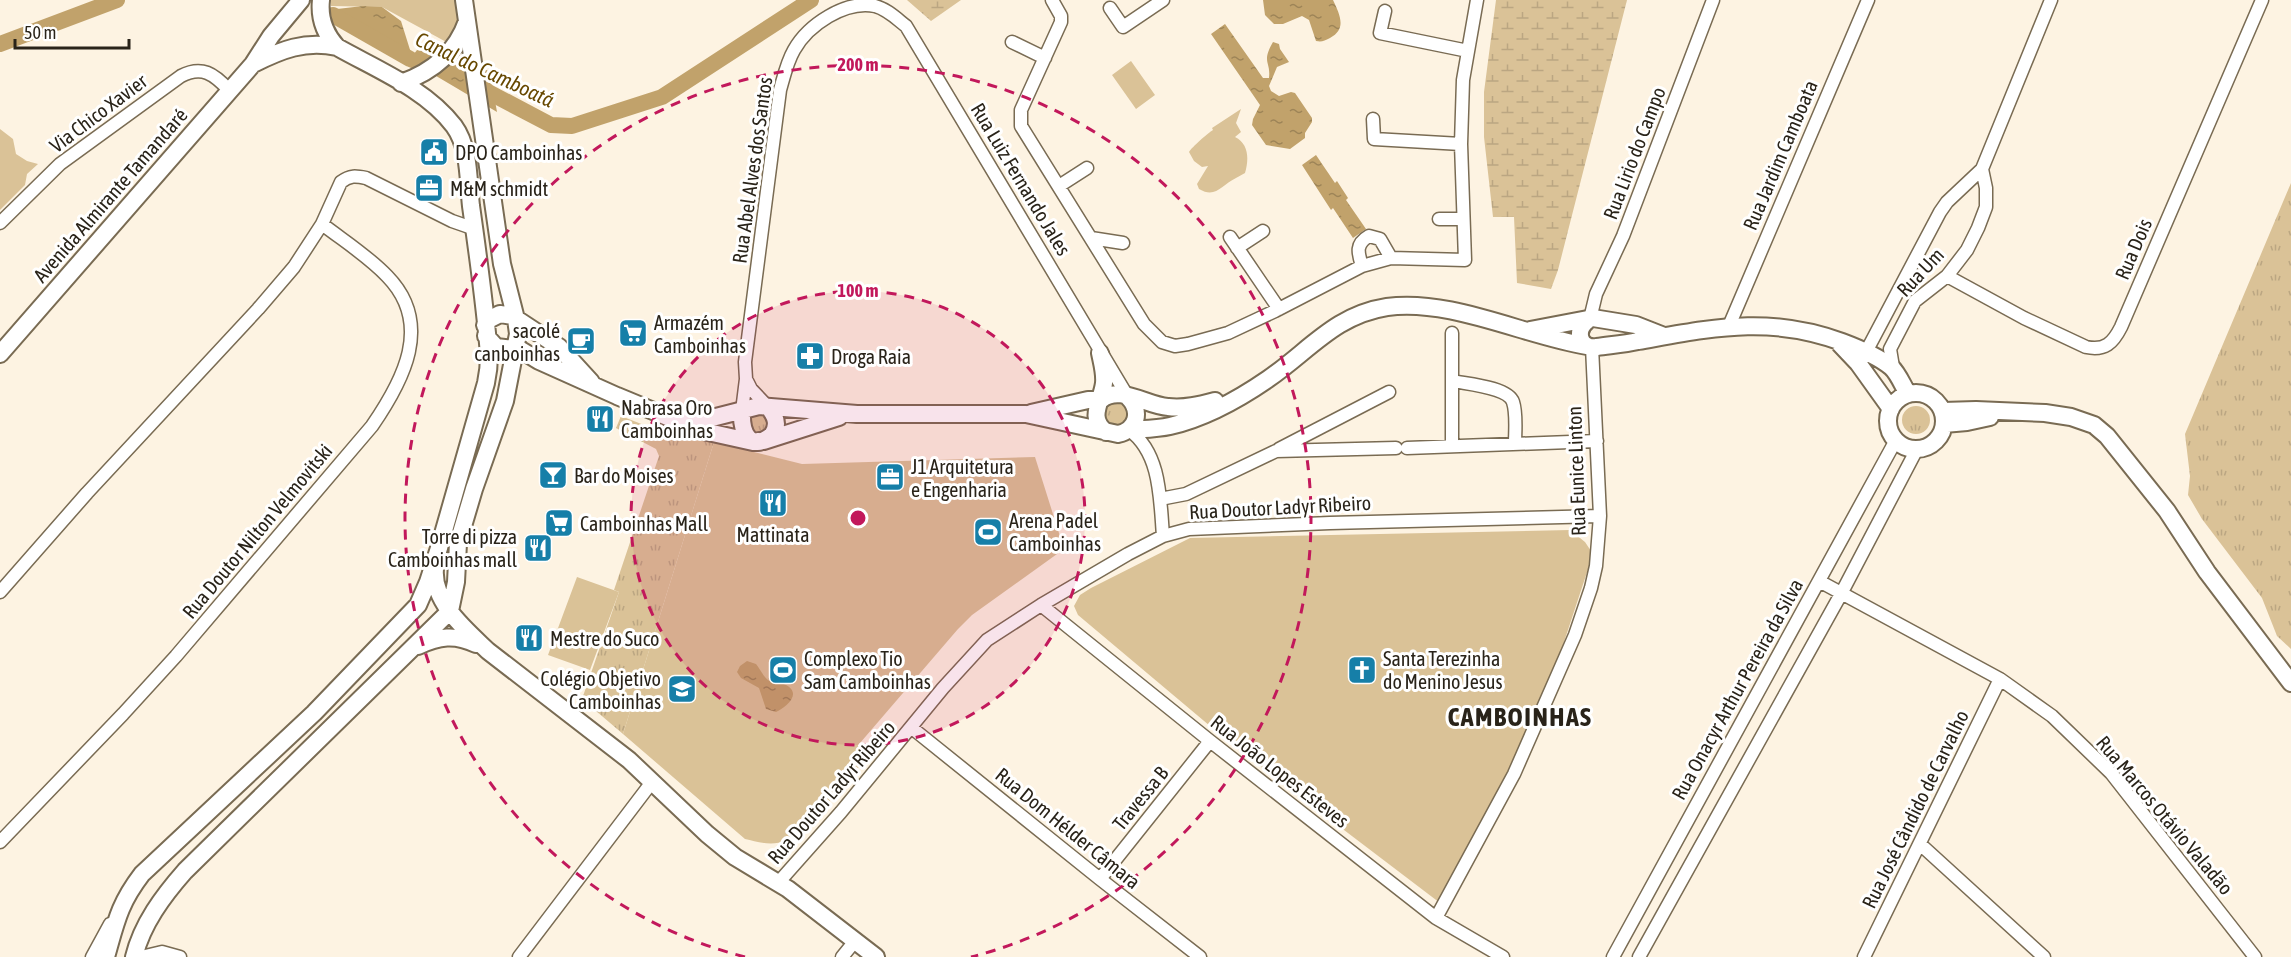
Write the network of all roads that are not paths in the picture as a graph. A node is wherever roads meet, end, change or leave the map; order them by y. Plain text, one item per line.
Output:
1 (321, 0) edge
2 (464, 0) edge
3 (1052, 0) edge
4 (1164, 0) edge
5 (1477, 0) edge
6 (1713, 0) edge
7 (1868, 0) edge
8 (2051, 0) edge
9 (2262, 0) edge
10 (300, 1) edge
11 (860, 4) joint
12 (1110, 8) dead end
13 (1385, 11) dead end
14 (467, 20) junction
15 (1012, 42) dead end
16 (337, 47) junction
17 (1468, 51) junction
18 (1045, 58) junction
19 (253, 64) junction
20 (408, 81) junction
21 (229, 90) junction
22 (1373, 119) dead end
23 (1461, 144) junction
24 (1086, 168) dead end
25 (1982, 169) junction
26 (1059, 186) junction
27 (1439, 219) dead end
28 (1463, 219) junction
29 (0, 223) edge
30 (322, 224) junction
31 (475, 229) junction
32 (1263, 231) dead end
33 (1230, 237) dead end
34 (1091, 238) junction
35 (1123, 243) dead end
36 (1238, 248) junction
37 (1391, 258) junction
38 (1362, 266) junction
39 (1947, 276) junction
40 (1279, 309) junction
41 (516, 319) junction
42 (1593, 320) junction
43 (1729, 326) junction
44 (1529, 330) junction
45 (486, 331) junction
46 (1452, 333) dead end
47 (1664, 336) junction
48 (1835, 339) junction
49 (1593, 346) junction
50 (515, 348) junction
51 (1866, 352) junction
52 (1100, 353) junction
53 (0, 354) edge
54 (1893, 368) junction
55 (746, 379) junction
56 (1453, 381) junction
57 (594, 385) junction
58 (1389, 392) dead end
59 (1908, 394) junction
60 (1239, 396) junction
61 (1128, 397) junction
62 (1101, 400) junction
63 (768, 407) junction
64 (1891, 409) junction
65 (742, 411) junction
66 (857, 414) junction
67 (1026, 414) junction
68 (1943, 418) junction
69 (678, 420) junction
70 (1129, 430) junction
71 (1106, 432) junction
72 (1896, 440) junction
73 (761, 441) junction
74 (1597, 441) junction
75 (1515, 444) junction
76 (1452, 446) junction
77 (1917, 449) junction
78 (1276, 451) junction
79 (1160, 499) junction
80 (1600, 516) junction
81 (1163, 536) junction
82 (439, 548) junction
83 (1819, 581) junction
84 (456, 582) junction
85 (0, 592) edge
86 (1841, 594) junction
87 (1041, 605) junction
88 (450, 611) junction
89 (409, 651) junction
90 (491, 653) junction
91 (2000, 679) junction
92 (2291, 683) edge
93 (324, 702) junction
94 (338, 720) junction
95 (912, 728) junction
96 (1210, 741) junction
97 (652, 782) junction
98 (0, 842) edge
99 (1920, 844) junction
100 (1100, 879) junction
101 (778, 882) junction
102 (127, 894) junction
103 (1436, 918) junction
104 (141, 934) junction
105 (855, 941) junction
106 (162, 952) junction
107 (92, 957) edge
108 (106, 957) edge
109 (134, 957) edge
110 (141, 957) edge
111 (180, 957) edge
112 (519, 957) edge
113 (842, 957) edge
114 (876, 957) edge
115 (1200, 957) edge
116 (1503, 957) edge
117 (1613, 957) edge
118 (1639, 957) edge
119 (1864, 957) edge
120 (2044, 957) edge
121 (2255, 957) edge

1 - 16 street
2 - 14 street
3 - 18 street
4 - 12 street
5 - 17 street
6 - 42 street, Rua Lirio do Campo
7 - 43 street, Rua Jardim Camboata
8 - 25 street, Rua Um
9 - 39 street, Rua Dois
10 - 19 street, Avenida Almirante Tamandaré
11 - 52 street, Rua Luiz Fernando Jales
11 - 55 street, Rua Abel Alves dos Santos
13 - 17 street
14 - 20 street
14 - 41 street
15 - 18 street
16 - 19 street, Avenida Almirante Tamandaré
16 - 20 street
17 - 23 street
18 - 26 street
19 - 21 street, Avenida Almirante Tamandaré
20 - 31 street
21 - 29 street, Via Chico Xavier
21 - 53 street, Avenida Almirante Tamandaré
22 - 23 street
23 - 28 street
24 - 26 street
25 - 39 street, Rua Um
25 - 51 street, Rua Um
26 - 34 street
27 - 28 street
28 - 37 street
30 - 31 street
30 - 85 street
30 - 98 street, Rua Doutor Nilton Velmovitski
31 - 45 street
32 - 36 street
33 - 36 street
34 - 35 street
34 - 40 street
36 - 40 street
37 - 38 street
37 - 38 street
38 - 40 street
39 - 54 street, Rua Um
41 - 45 street
41 - 50 street
41 - 57 street
42 - 44 street
42 - 47 street
42 - 49 street
42 - 49 street
43 - 47 street
43 - 48 street
44 - 49 street
44 - 60 street
45 - 50 street
45 - 82 street
46 - 56 street
47 - 49 street
48 - 51 street
48 - 64 street
49 - 74 street, Rua Eunice Linton
50 - 57 street
50 - 84 street
51 - 54 street
52 - 61 street, Rua Luiz Fernando Jales
52 - 62 street
54 - 59 street
55 - 63 street
55 - 65 street, Rua Abel Alves dos Santos
56 - 75 street
56 - 76 street
57 - 69 street
58 - 78 street
59 - 64 street
59 - 68 street
60 - 61 street
60 - 70 street
61 - 62 street
61 - 70 street
62 - 67 street
62 - 71 street
63 - 65 street
63 - 66 street
63 - 73 street
64 - 72 street
65 - 69 street
65 - 73 street
66 - 67 street
66 - 73 street
67 - 71 street
68 - 77 street
68 - 92 street
69 - 73 street
70 - 71 street
70 - 79 street
72 - 77 street
72 - 83 street, Rua Onacyr Arthur Pereira da Silva
74 - 75 street
74 - 80 street, Rua Eunice Linton
75 - 76 street
76 - 78 street
77 - 86 street
78 - 79 street
79 - 81 street
80 - 81 street, Rua Doutor Ladyr Ribeiro
80 - 103 street, Rua Eunice Linton
81 - 87 street, Rua Doutor Ladyr Ribeiro
82 - 88 street
82 - 93 street
83 - 86 street, Rua Marcos Otávio Valadão
83 - 117 street, Rua Onacyr Arthur Pereira da Silva
84 - 88 street
84 - 90 street
86 - 91 street, Rua Marcos Otávio Valadão
86 - 118 street
87 - 95 street, Rua Doutor Ladyr Ribeiro
87 - 96 street, Rua João Lopes Esteves
88 - 89 street
88 - 90 street
89 - 90 street
89 - 94 street
90 - 97 street
91 - 99 street, Rua José Cândido de Carvalho
91 - 121 street, Rua Marcos Otávio Valadão
93 - 94 street
93 - 102 street
94 - 104 street
95 - 100 street, Rua Dom Hélder Câmara
95 - 101 street, Rua Doutor Ladyr Ribeiro
96 - 100 street, Travessa B
96 - 103 street, Rua João Lopes Esteves
97 - 101 street
97 - 112 street
99 - 119 street, Rua José Cândido de Carvalho
99 - 120 street
100 - 115 street, Rua Dom Hélder Câmara
101 - 105 street
102 - 107 street
102 - 108 street
103 - 116 street, Rua João Lopes Esteves
104 - 106 street
104 - 109 street
105 - 113 street
105 - 114 street
106 - 110 street
106 - 111 street

